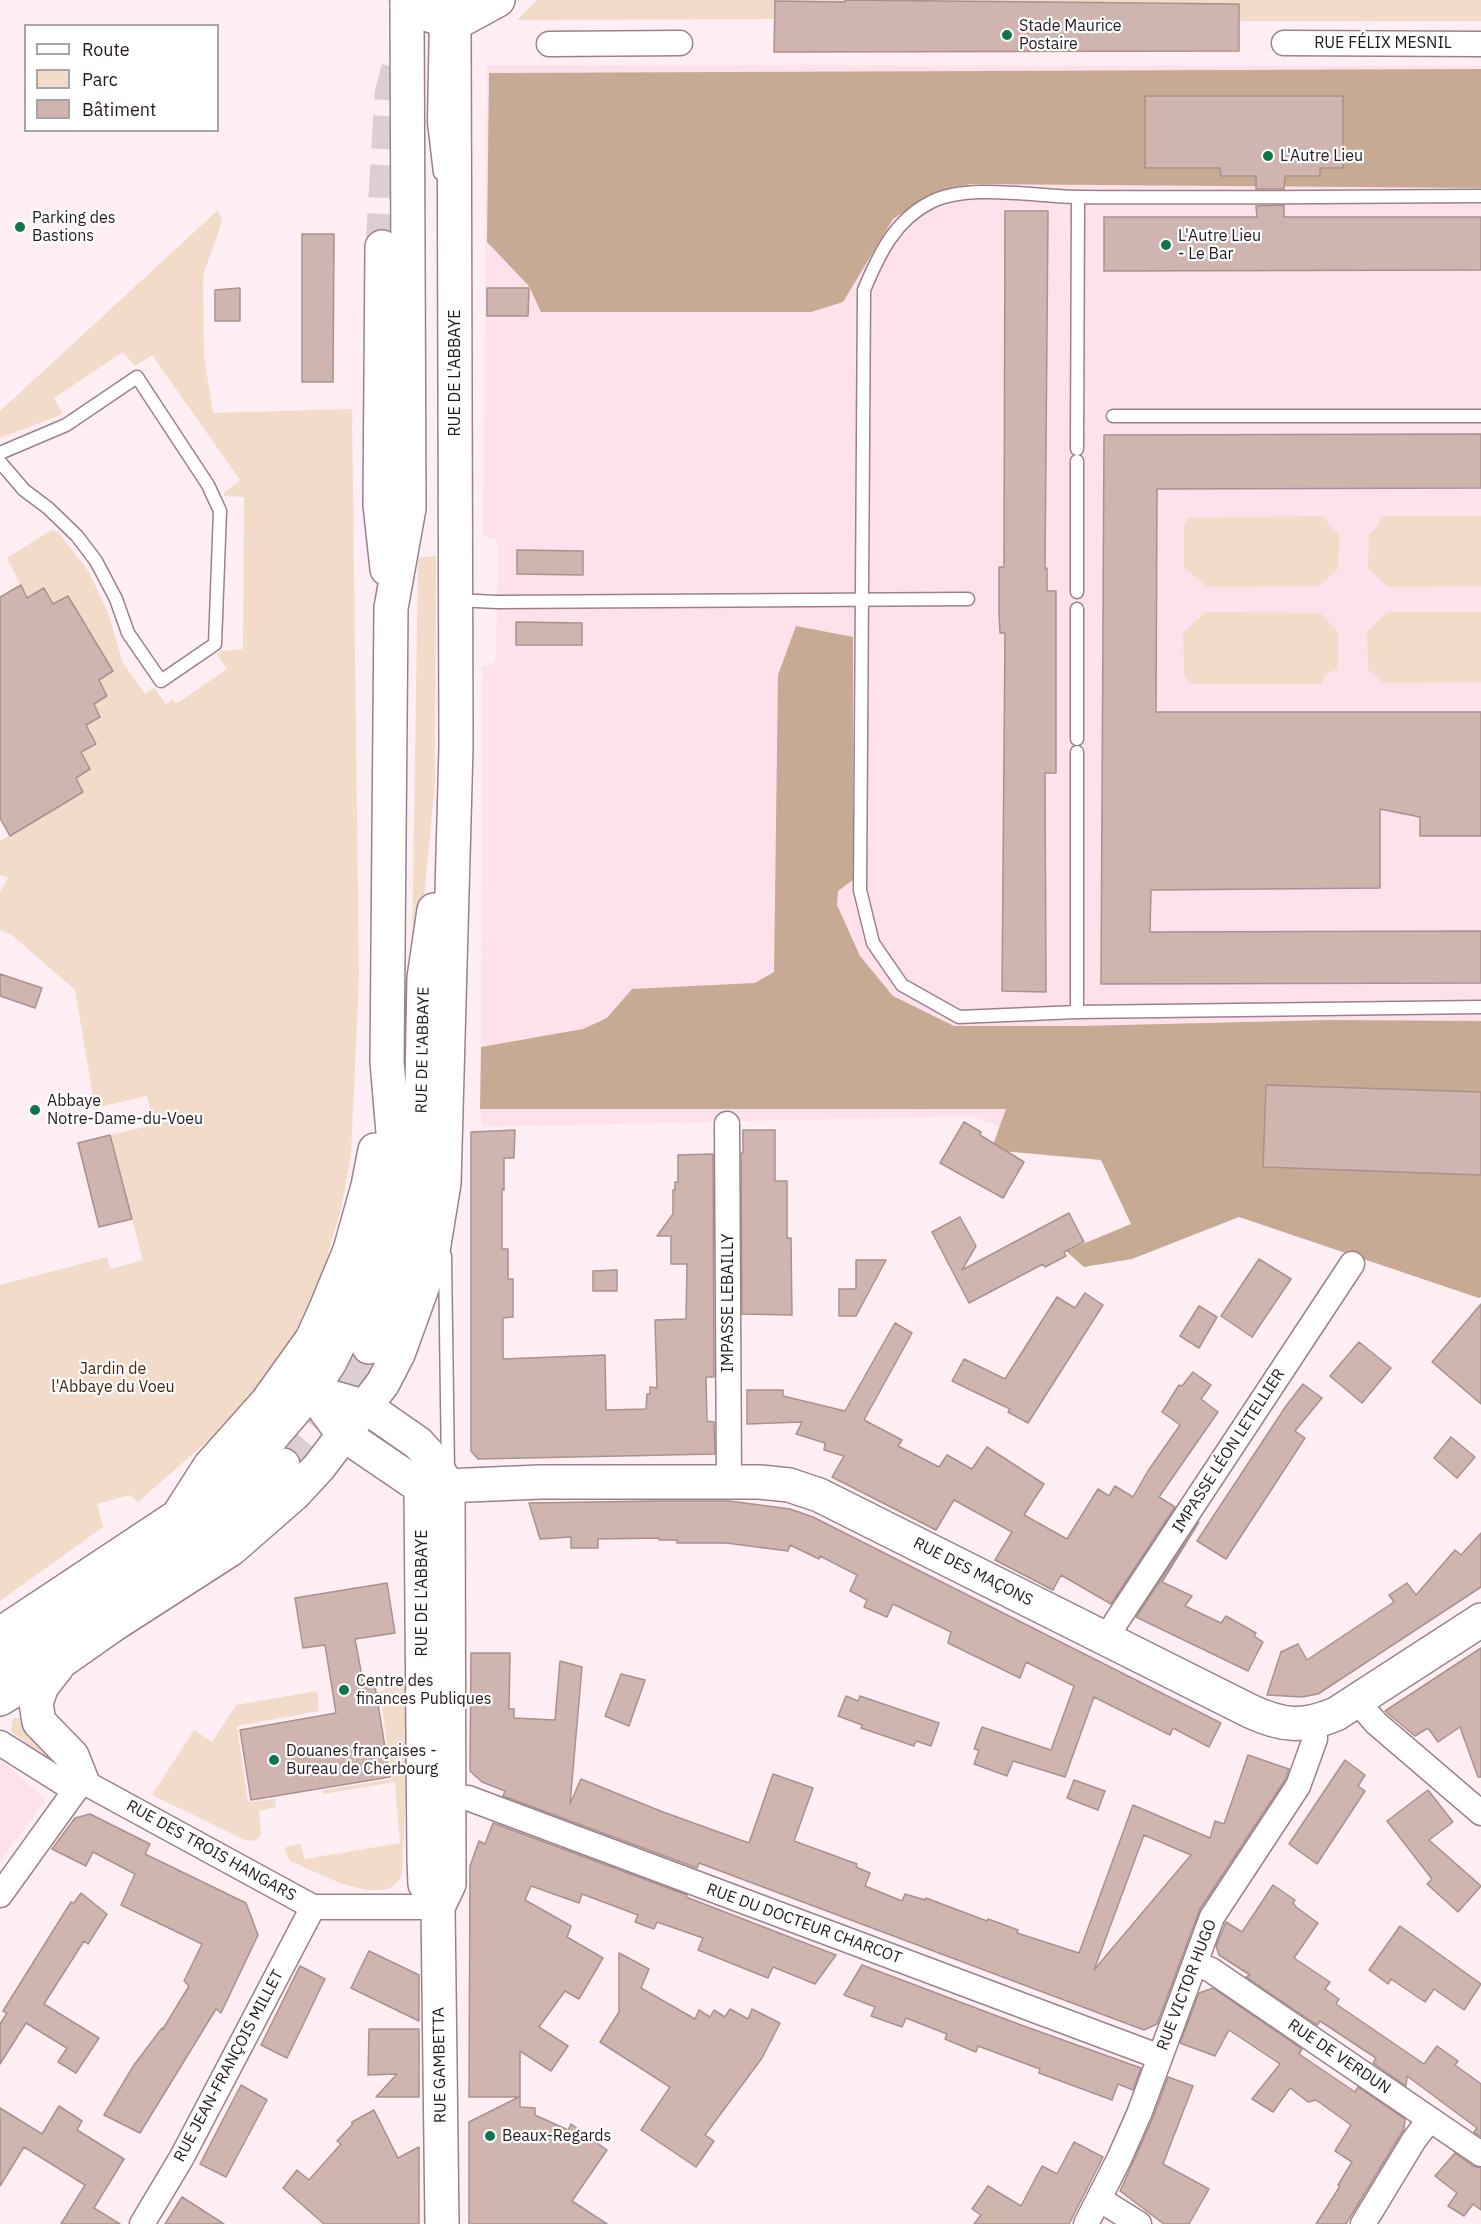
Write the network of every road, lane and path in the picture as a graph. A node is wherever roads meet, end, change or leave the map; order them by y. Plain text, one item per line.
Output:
1 (498, 0) edge
2 (431, 7) edge
3 (680, 43) dead end
4 (1284, 43) dead end
5 (549, 44) dead end
6 (1481, 44) edge
7 (1481, 196) edge
8 (1078, 197) junction
9 (442, 216) dead end
10 (382, 247) tunnel mouth
11 (1481, 416) edge
12 (1113, 417) dead end
13 (0, 453) edge
14 (0, 462) edge
15 (1077, 592) dead end
16 (968, 599) dead end
17 (456, 600) junction
18 (862, 600) junction
19 (391, 608) junction
20 (1077, 609) dead end
21 (443, 631) dead end
22 (455, 688) junction
23 (456, 747) junction
24 (1481, 1007) edge
25 (1077, 1012) junction
26 (387, 1062) junction
27 (727, 1124) dead end
28 (444, 1183) junction
29 (1352, 1264) dead end
30 (369, 1347) tunnel mouth
31 (311, 1391) junction
32 (366, 1407) junction
33 (344, 1434) junction
34 (283, 1465) tunnel mouth
35 (729, 1482) junction
36 (435, 1487) junction
37 (178, 1516) junction
38 (110, 1612) junction
39 (1481, 1620) edge
40 (0, 1634) edge
41 (1108, 1639) junction
42 (59, 1663) junction
43 (0, 1670) edge
44 (0, 1699) edge
45 (1356, 1700) junction
46 (1314, 1722) junction
47 (0, 1743) edge
48 (82, 1781) junction
49 (448, 1797) junction
50 (1481, 1813) edge
51 (0, 1895) edge
52 (438, 1906) junction
53 (313, 1907) junction
54 (1195, 1963) junction
55 (1160, 2057) junction
56 (1430, 2119) junction
57 (1481, 2154) edge
58 (1099, 2199) junction
59 (142, 2224) edge
60 (442, 2224) edge
61 (1086, 2224) edge
62 (1139, 2224) edge
63 (1363, 2224) edge

1 - 2 main road
2 - 9 lane
2 - 17 main road, RUE DE L'ABBAYE
2 - 19 main road, RUE DE L'ABBAYE
3 - 5 street
4 - 6 street, RUE FÉLIX MESNIL
7 - 8 lane
8 - 15 lane
8 - 18 lane
10 - 19 main road, RUE DE L'ABBAYE
11 - 12 lane
13 - 14 lane
16 - 18 lane
17 - 18 lane
17 - 22 main road, RUE DE L'ABBAYE
18 - 25 lane
19 - 26 main road, RUE DE L'ABBAYE
20 - 25 lane
21 - 22 lane
22 - 23 main road, RUE DE L'ABBAYE
23 - 28 main road, RUE DE L'ABBAYE
23 - 30 main road, RUE DE L'ABBAYE
24 - 25 lane
26 - 31 main road, RUE DE L'ABBAYE
26 - 37 main road, RUE DE L'ABBAYE
27 - 35 street, IMPASSE LEBAILLY
28 - 32 main road, RUE DE L'ABBAYE
28 - 36 lane, RUE DE L'ABBAYE
29 - 41 street, IMPASSE LÉON LETELLIER
31 - 32 main road
31 - 33 main road
31 - 37 main road, RUE DE L'ABBAYE
32 - 33 main road, RUE DE L'ABBAYE
32 - 36 main road
33 - 36 main road
33 - 38 main road, RUE DE L'ABBAYE
34 - 38 main road
35 - 36 main road, RUE DES MAÇONS
35 - 41 main road, RUE DES MAÇONS
36 - 49 main road, RUE DE L'ABBAYE
36 - 52 main road, RUE DE L'ABBAYE
37 - 40 main road, RUE DE L'ABBAYE
38 - 42 main road
38 - 43 main road
39 - 45 main road, RUE DES MAÇONS
41 - 46 main road, RUE DES MAÇONS
42 - 44 main road
42 - 48 main road
45 - 46 main road, RUE DES MAÇONS
45 - 50 street
46 - 54 street, RUE VICTOR HUGO
47 - 48 street, RUE DES TROIS HANGARS
48 - 51 street
48 - 53 street, RUE DES TROIS HANGARS
49 - 52 main road, RUE DE L'ABBAYE
49 - 55 street, RUE DU DOCTEUR CHARCOT
52 - 53 street, RUE DES TROIS HANGARS
52 - 60 main road, RUE GAMBETTA
53 - 59 street, RUE JEAN-FRANÇOIS MILLET
54 - 55 street, RUE VICTOR HUGO
54 - 56 street, RUE DE VERDUN
55 - 58 street, RUE VICTOR HUGO
56 - 57 street, RUE DE VERDUN
56 - 63 street
58 - 61 street, RUE VICTOR HUGO
58 - 62 street

